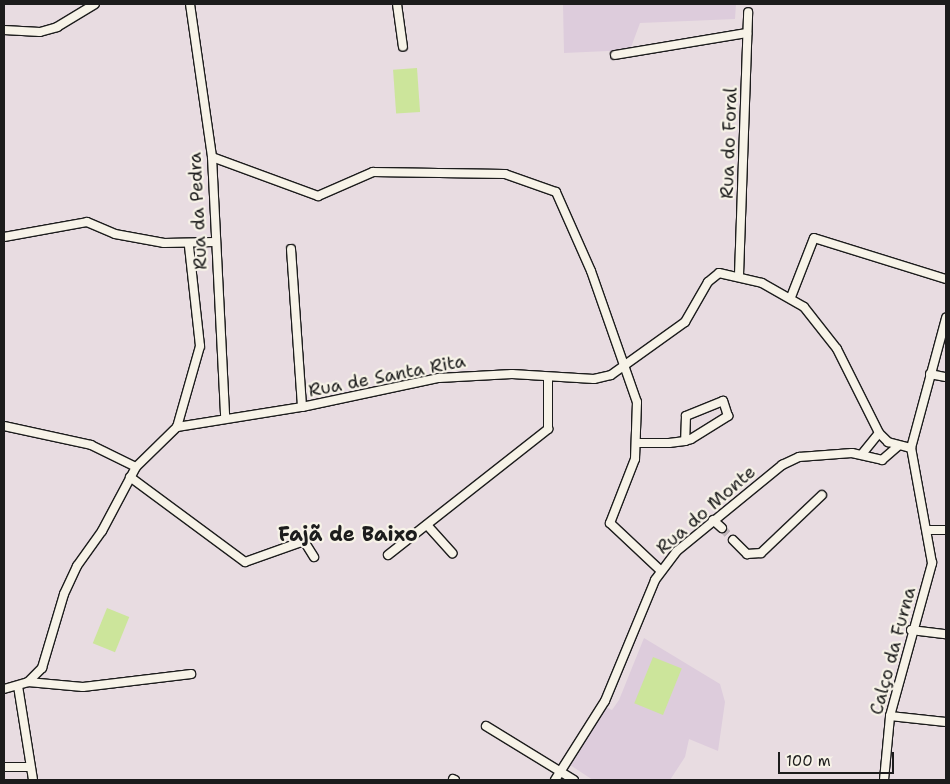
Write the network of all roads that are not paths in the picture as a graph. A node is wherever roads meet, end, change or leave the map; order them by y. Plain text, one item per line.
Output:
1 (95, 4) edge
2 (190, 4) edge
3 (398, 4) edge
4 (748, 12) dead end
5 (4, 30) edge
6 (747, 33) junction
7 (403, 47) dead end
8 (615, 56) dead end
9 (212, 157) junction
10 (4, 237) edge
11 (215, 242) junction
12 (190, 246) junction
13 (291, 249) dead end
14 (739, 275) junction
15 (946, 279) edge
16 (791, 297) junction
17 (946, 318) edge
18 (625, 367) junction
19 (930, 374) junction
20 (548, 377) junction
21 (946, 377) edge
22 (302, 407) junction
23 (225, 417) junction
24 (4, 426) edge
25 (176, 427) junction
26 (879, 433) junction
27 (685, 441) junction
28 (638, 443) junction
29 (898, 446) junction
30 (911, 448) junction
31 (862, 454) junction
32 (136, 467) junction
33 (130, 477) junction
34 (822, 495) dead end
35 (713, 520) junction
36 (427, 525) junction
37 (722, 528) tunnel mouth
38 (928, 530) junction
39 (946, 530) edge
40 (733, 540) tunnel mouth
41 (452, 553) dead end
42 (388, 555) dead end
43 (314, 557) dead end
44 (660, 570) junction
45 (911, 630) junction
46 (946, 634) edge
47 (191, 674) dead end
48 (28, 682) junction
49 (18, 686) junction
50 (4, 689) edge
51 (890, 716) junction
52 (946, 722) edge
53 (486, 726) dead end
54 (4, 767) edge
55 (30, 767) junction
56 (561, 771) junction
57 (33, 780) edge
58 (555, 780) edge
59 (574, 780) edge
60 (884, 780) edge

1 - 5 street
2 - 9 street, Rua da Pedra
3 - 7 street
4 - 6 street, Rua do Foral
6 - 8 street
6 - 14 street, Rua do Foral
9 - 11 street, Rua da Pedra
9 - 18 street
10 - 12 street
11 - 12 street
11 - 23 street, Rua da Pedra
12 - 25 street
13 - 22 street
14 - 16 street
14 - 18 street, Rua de Santa Rita
15 - 16 street
16 - 26 street
17 - 19 street
18 - 20 street, Rua de Santa Rita
18 - 28 street
19 - 21 street
19 - 30 street
20 - 22 street, Rua de Santa Rita
20 - 36 street
22 - 23 street, Rua de Santa Rita
23 - 25 street, Rua de Santa Rita
24 - 32 street
25 - 32 street
26 - 29 street
26 - 31 street
27 - 27 street
27 - 28 street
28 - 44 street
29 - 30 street
29 - 31 street, Rua do Monte
30 - 38 street, Calço da Furna
31 - 35 street, Rua do Monte
32 - 33 street
33 - 43 street
33 - 48 street
34 - 40 street
35 - 37 street
35 - 44 street, Rua do Monte
36 - 41 street
36 - 42 street
38 - 39 street
38 - 45 street, Calço da Furna
44 - 56 street, Rua do Monte
45 - 46 street
45 - 51 street, Calço da Furna
47 - 48 street
48 - 49 street
49 - 50 street
49 - 55 street
51 - 52 street
51 - 60 street, Calço da Furna
53 - 56 street
54 - 55 street
55 - 57 street
56 - 58 street, Rua do Monte
56 - 59 street

